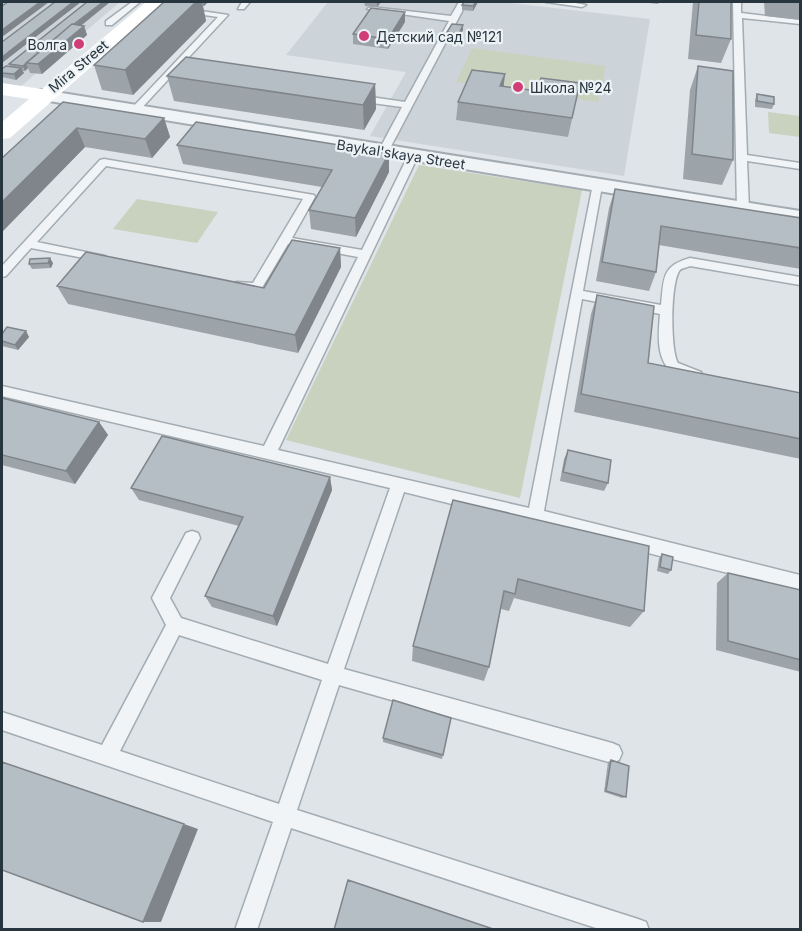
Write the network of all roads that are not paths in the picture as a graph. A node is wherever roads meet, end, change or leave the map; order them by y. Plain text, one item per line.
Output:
1 (463, 2) edge
2 (550, 2) edge
3 (737, 2) edge
4 (155, 5) edge
5 (582, 5) dead end
6 (371, 9) edge
7 (738, 15) junction
8 (453, 19) junction
9 (801, 22) edge
10 (109, 23) dead end
11 (2, 89) edge
12 (43, 95) junction
13 (345, 96) edge
14 (407, 105) junction
15 (135, 110) junction
16 (2, 133) edge
17 (382, 152) junction
18 (413, 156) junction
19 (741, 157) junction
20 (801, 166) edge
21 (597, 186) junction
22 (743, 209) junction
23 (801, 218) edge
24 (285, 240) junction
25 (28, 244) junction
26 (365, 254) junction
27 (119, 262) edge
28 (2, 273) edge
29 (801, 281) edge
30 (222, 282) edge
31 (578, 294) junction
32 (668, 311) junction
33 (707, 378) edge
34 (2, 391) edge
35 (267, 454) junction
36 (398, 486) junction
37 (535, 516) junction
38 (192, 538) dead end
39 (801, 583) edge
40 (175, 625) junction
41 (334, 675) junction
42 (2, 721) edge
43 (612, 753) dead end
44 (107, 756) junction
45 (285, 816) junction
46 (246, 930) edge
47 (638, 930) edge

1 - 8 lane
2 - 5 lane
3 - 7 lane
4 - 10 lane
4 - 12 main road, Mira Street
4 - 15 lane
6 - 8 lane
7 - 9 lane
7 - 19 lane
8 - 14 lane
11 - 12 main road, Baykal'skaya Street
12 - 15 street, Baykal'skaya Street
12 - 16 main road, Mira Street
13 - 14 lane
14 - 17 lane
15 - 17 street, Baykal'skaya Street
17 - 18 street, Baykal'skaya Street
18 - 21 street, Baykal'skaya Street
18 - 26 lane
19 - 20 lane
19 - 22 lane
21 - 22 street, Baykal'skaya Street
21 - 31 lane
22 - 23 street, Baykal'skaya Street
24 - 25 lane
24 - 26 lane
24 - 30 lane
25 - 27 lane
25 - 28 lane
26 - 35 lane
29 - 32 lane
31 - 32 lane
31 - 37 lane
32 - 33 lane
34 - 35 lane
35 - 36 lane
36 - 37 lane
36 - 41 lane
37 - 39 lane
38 - 40 lane
40 - 41 lane
40 - 44 lane
41 - 43 lane
41 - 45 lane
42 - 44 lane
44 - 45 lane
45 - 46 lane
45 - 47 lane

